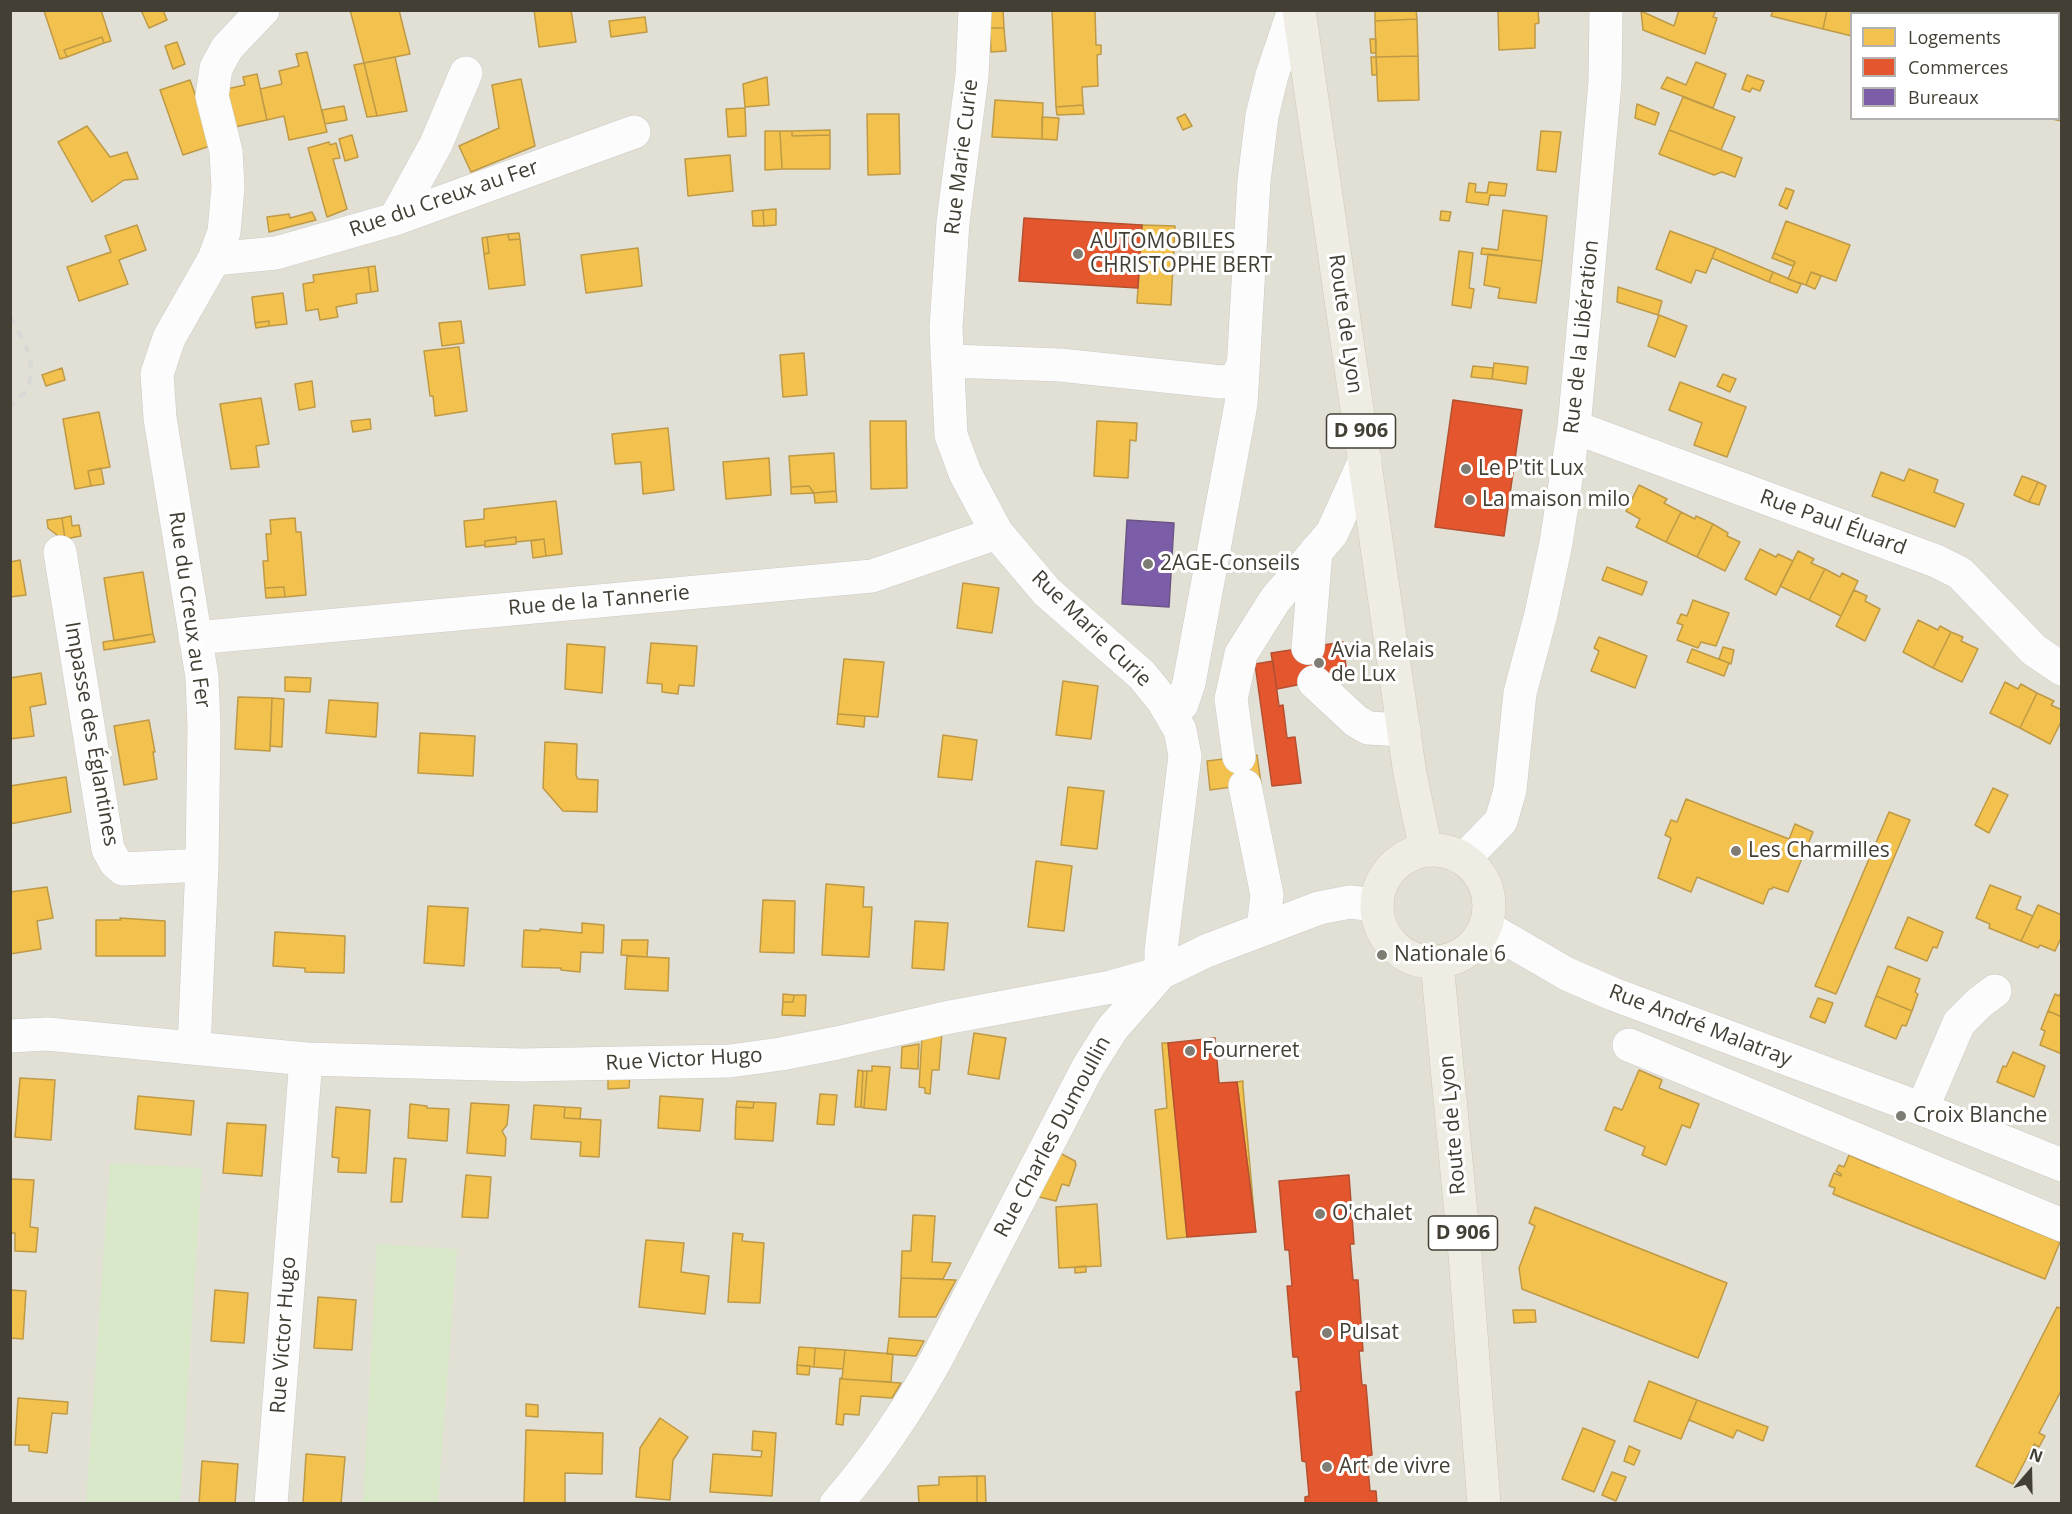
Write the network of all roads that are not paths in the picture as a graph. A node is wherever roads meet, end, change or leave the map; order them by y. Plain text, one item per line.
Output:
1 (263, 10) edge
2 (975, 10) edge
3 (1296, 10) edge
4 (1606, 10) edge
5 (466, 73) dead end
6 (634, 132) dead end
7 (395, 219) junction
8 (214, 259) junction
9 (947, 358) junction
10 (1243, 364) junction
11 (1574, 428) junction
12 (1365, 460) junction
13 (997, 533) junction
14 (1316, 551) junction
15 (60, 552) dead end
16 (195, 638) junction
17 (1308, 648) dead end
18 (2061, 669) edge
19 (1314, 682) dead end
20 (1172, 716) junction
21 (1404, 730) junction
22 (1426, 850) junction
23 (1464, 859) junction
24 (202, 865) junction
25 (1377, 905) junction
26 (1486, 927) junction
27 (1263, 929) junction
28 (1437, 963) junction
29 (1161, 973) junction
30 (1995, 990) dead end
31 (10, 1036) edge
32 (1629, 1045) dead end
33 (194, 1048) junction
34 (306, 1059) junction
35 (1922, 1109) junction
36 (2061, 1165) edge
37 (2061, 1225) edge
38 (271, 1503) edge
39 (836, 1503) edge
40 (1484, 1503) edge

1 - 8 street, Rue du Creux au Fer
2 - 9 street, Rue Marie Curie
3 - 10 street
3 - 12 main road, Route de Lyon / D 906
4 - 11 street, Rue de la Libération
5 - 7 street
6 - 7 street, Rue du Creux au Fer
7 - 8 street, Rue du Creux au Fer
8 - 16 street, Rue du Creux au Fer
9 - 10 street
9 - 13 street, Rue Marie Curie
10 - 20 street
11 - 18 street, Rue Paul Éluard
11 - 23 street, Rue de la Libération
12 - 14 street
12 - 21 main road, Route de Lyon / D 906
13 - 16 street, Rue de la Tannerie
13 - 20 street, Rue Marie Curie
14 - 17 street
14 - 27 street
15 - 24 street, Impasse des Églantines
16 - 24 street, Rue du Creux au Fer
19 - 21 street
20 - 29 street, Rue Marie Curie
21 - 22 main road, Route de Lyon / D 906
22 - 23 main road
22 - 25 main road
23 - 26 main road
24 - 33 street, Rue du Creux au Fer
25 - 27 street, Rue Charles Dumoullin
25 - 28 main road
26 - 28 main road
26 - 35 street, Rue André Malatray
27 - 29 street, Rue Charles Dumoullin
28 - 40 main road, Route de Lyon / D 906
29 - 34 street, Rue Victor Hugo
29 - 39 street, Rue Charles Dumoullin
30 - 35 street
31 - 33 street, Rue Victor Hugo
32 - 37 street
33 - 34 street, Rue Victor Hugo
34 - 38 street, Rue Victor Hugo
35 - 36 street, Rue André Malatray

